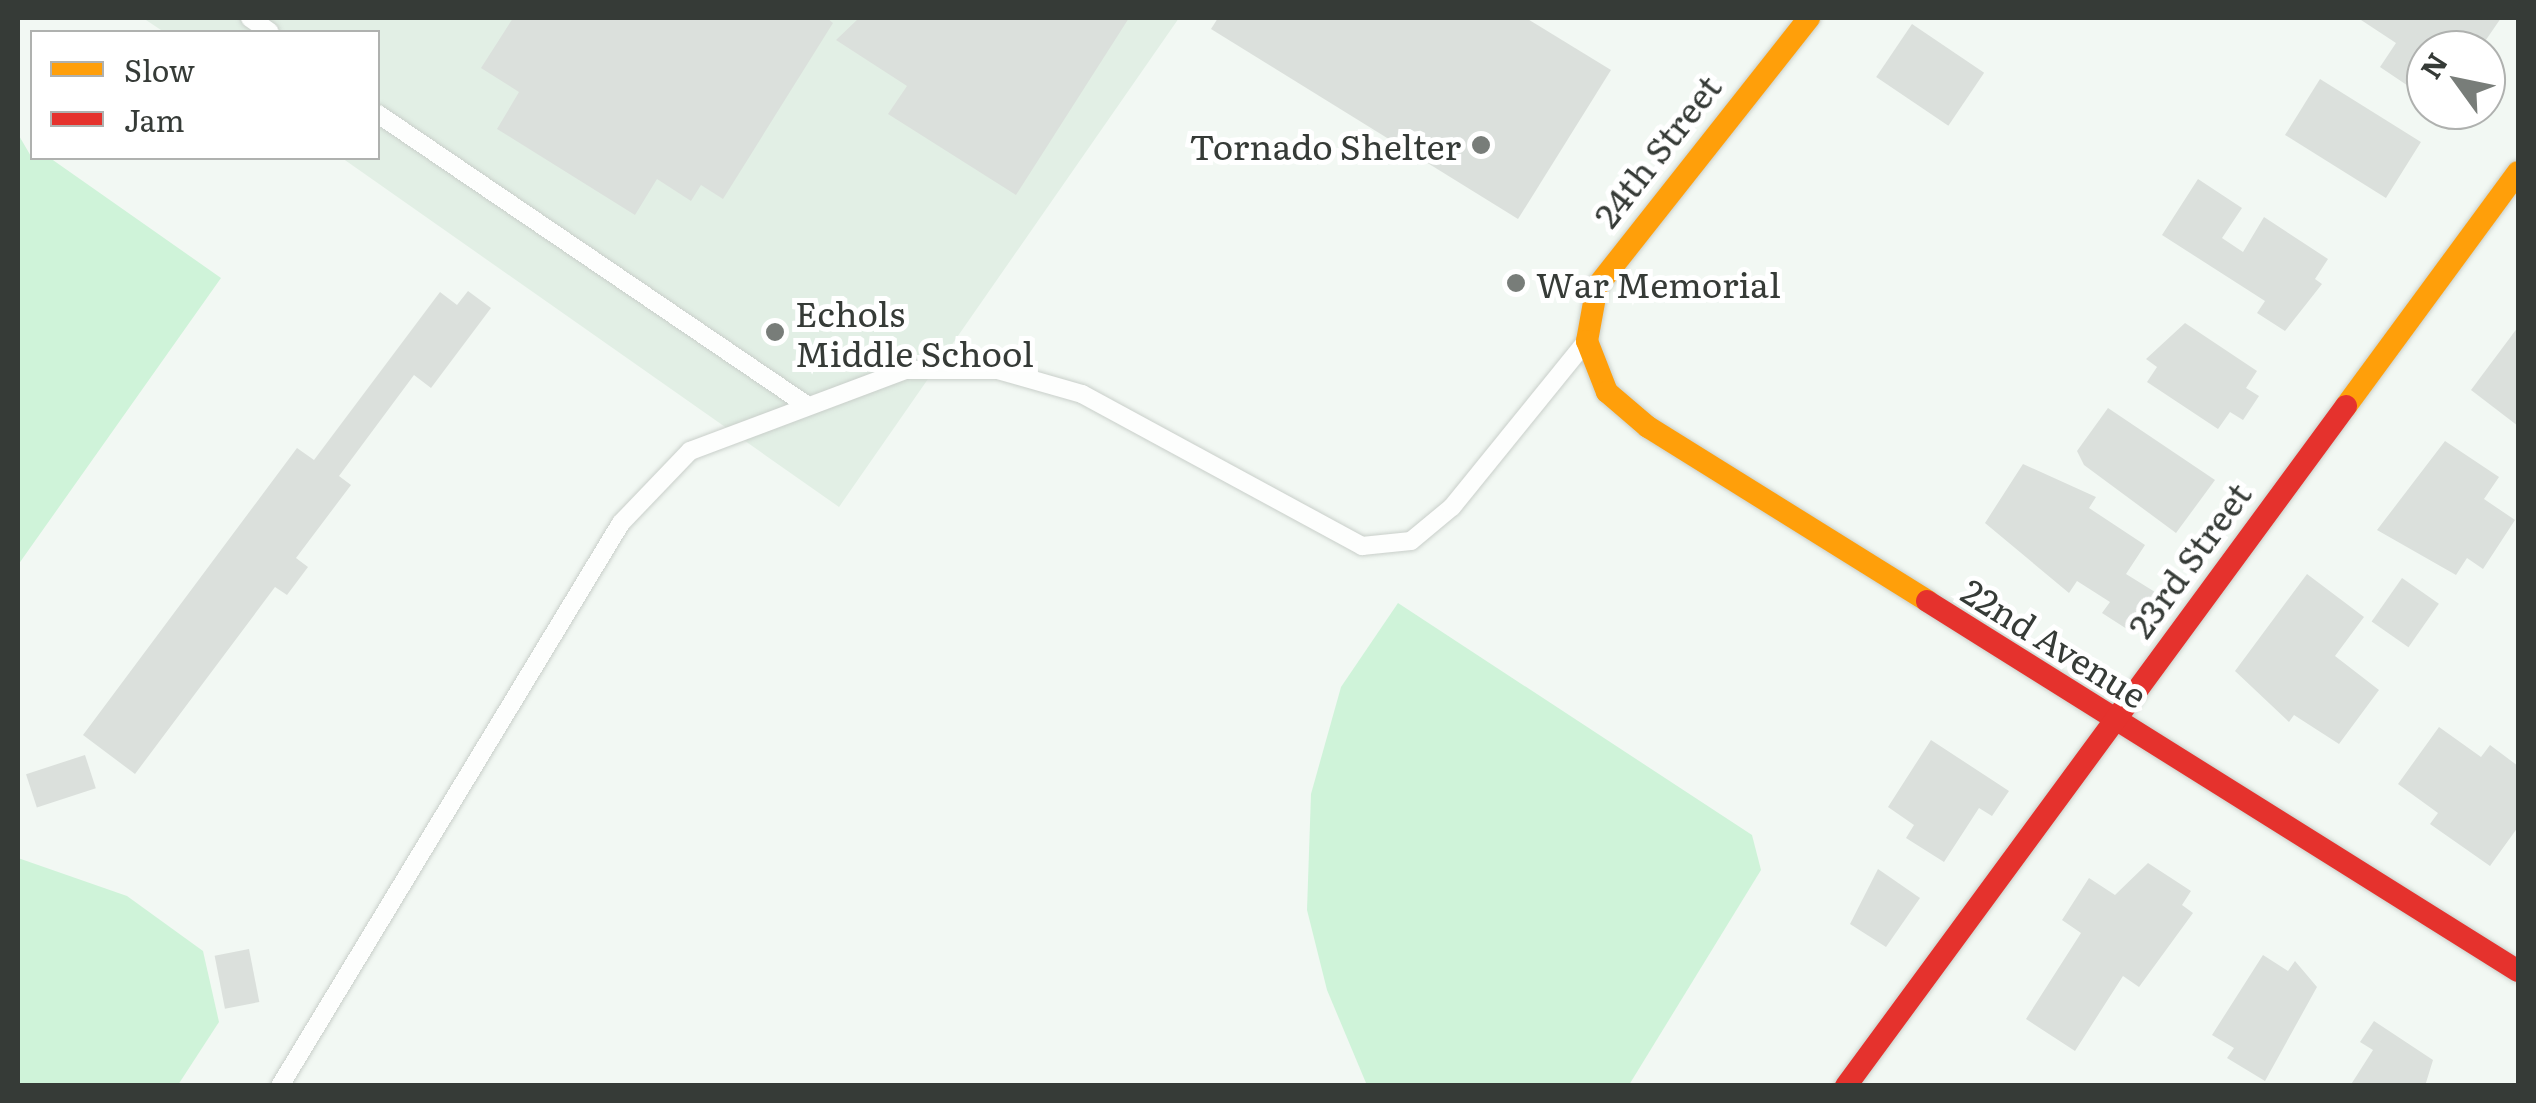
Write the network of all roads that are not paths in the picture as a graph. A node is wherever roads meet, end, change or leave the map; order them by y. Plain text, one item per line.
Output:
1 (1809, 18) edge
2 (380, 115) edge
3 (2518, 172) edge
4 (1587, 340) junction
5 (805, 404) junction
6 (2114, 720) junction
7 (2518, 971) edge
8 (280, 1086) edge
9 (1846, 1086) edge

1 - 4 street, 24th Street
2 - 5 lane
3 - 6 street, 23rd Street
4 - 5 lane
4 - 6 street, 22nd Avenue
5 - 8 lane
6 - 7 street, 22nd Avenue
6 - 9 street, 23rd Street

